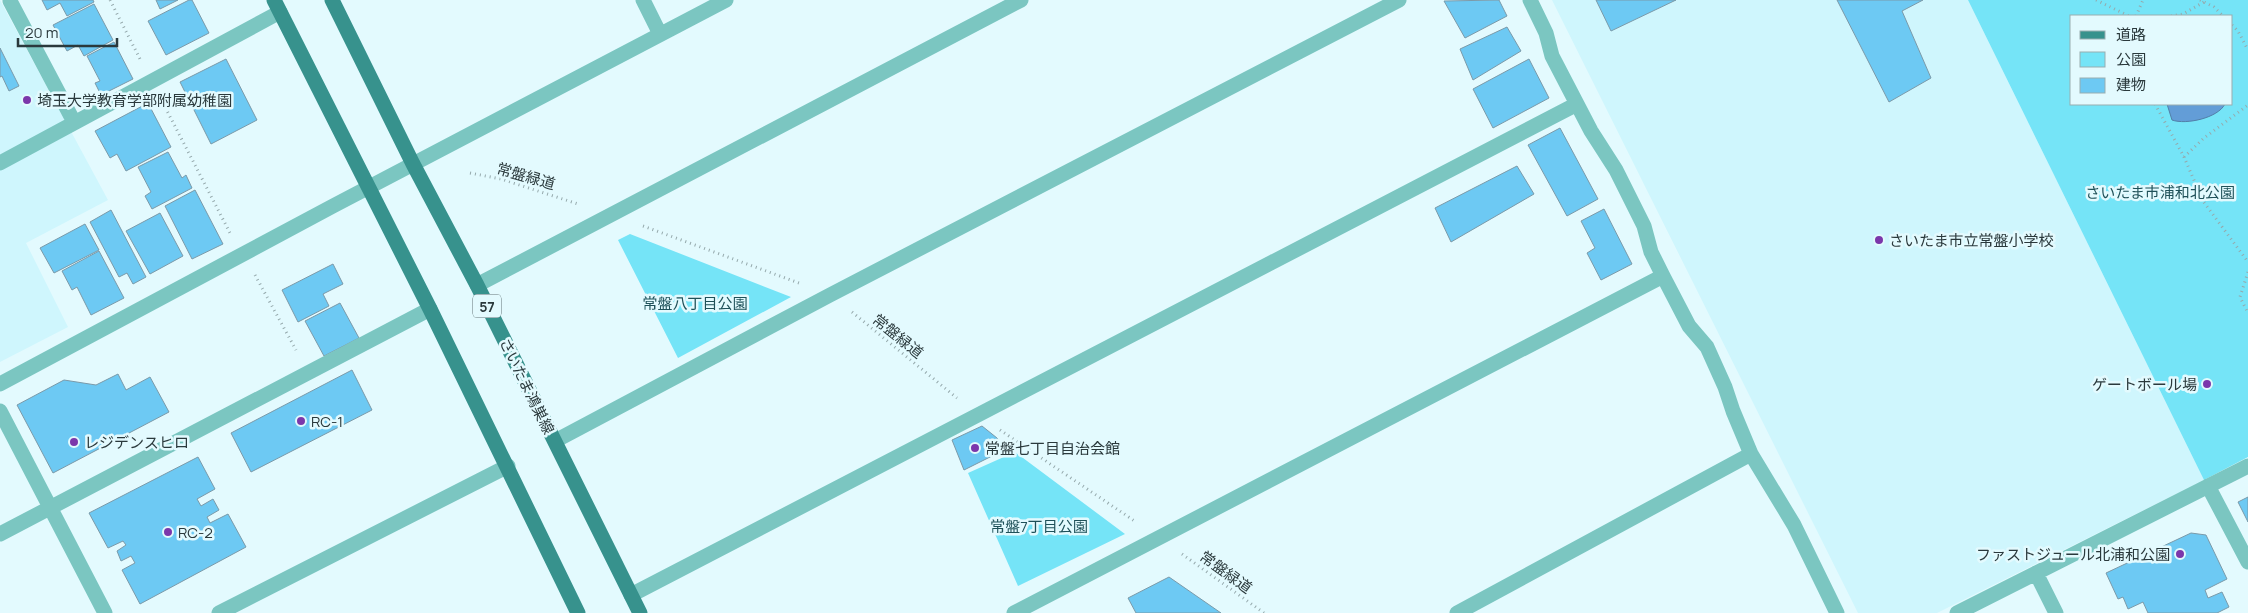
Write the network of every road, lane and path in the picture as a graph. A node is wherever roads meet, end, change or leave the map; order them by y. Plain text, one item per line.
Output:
1 (110, 0) edge
2 (332, 0) edge
3 (643, 0) edge
4 (726, 0) edge
5 (1022, 0) edge
6 (1399, 0) edge
7 (1530, 0) edge
8 (2096, 0) edge
9 (2143, 0) edge
10 (2200, 0) edge
11 (10, 1) edge
12 (2204, 2) junction
13 (277, 6) edge
14 (2127, 15) edge
15 (2136, 15) edge
16 (2177, 15) edge
17 (2222, 15) edge
18 (2233, 26) edge
19 (660, 34) junction
20 (2248, 50) edge
21 (151, 81) junction
22 (1577, 104) junction
23 (2248, 104) edge
24 (2156, 105) edge
25 (74, 122) junction
26 (2184, 157) junction
27 (0, 163) edge
28 (413, 164) junction
29 (470, 173) dead end
30 (368, 187) junction
31 (611, 214) junction
32 (241, 255) junction
33 (2248, 262) edge
34 (251, 268) dead end
35 (2248, 272) edge
36 (1663, 276) junction
37 (477, 285) junction
38 (830, 295) junction
39 (430, 309) junction
40 (2248, 313) edge
41 (309, 373) junction
42 (0, 384) edge
43 (0, 412) edge
44 (978, 415) junction
45 (555, 442) junction
46 (1751, 454) junction
47 (508, 466) junction
48 (2248, 466) edge
49 (2208, 486) junction
50 (50, 508) junction
51 (0, 534) edge
52 (1159, 537) junction
53 (2248, 562) edge
54 (2036, 573) junction
55 (631, 595) junction
56 (105, 613) edge
57 (220, 613) edge
58 (578, 613) edge
59 (640, 613) edge
60 (1014, 613) edge
61 (1264, 613) edge
62 (1457, 613) edge
63 (1837, 613) edge
64 (1957, 613) edge
65 (2056, 613) edge

1 - 21 path
2 - 28 main road, さいたま鴻巣線 / 57
3 - 19 street
4 - 19 street
5 - 31 street
6 - 38 street
7 - 22 street
8 - 14 path
9 - 15 path
10 - 12 path
11 - 25 street
12 - 16 path
12 - 17 path
13 - 21 street
13 - 30 main road
18 - 20 path
19 - 28 street
21 - 25 street
21 - 32 path
22 - 36 street
22 - 44 street
23 - 26 path
24 - 26 path
25 - 27 street
26 - 33 path
28 - 30 street
28 - 37 main road, さいたま鴻巣線 / 57
29 - 31 path, 常盤緑道
30 - 32 street
30 - 39 main road
31 - 37 street
31 - 38 path, 常盤緑道
32 - 42 street
34 - 41 path
35 - 40 path
36 - 46 street
36 - 52 street
37 - 45 main road, さいたま鴻巣線 / 57
38 - 44 path, 常盤緑道
38 - 45 street
39 - 41 street
39 - 47 main road
41 - 50 street
43 - 50 street
44 - 52 path, 常盤緑道
44 - 55 street
45 - 55 main road, さいたま鴻巣線 / 57
46 - 62 street
46 - 63 street
47 - 57 street
47 - 58 main road
48 - 49 street
49 - 53 street
49 - 54 street
50 - 51 street
50 - 56 street
52 - 60 street
52 - 61 path, 常盤緑道
54 - 64 street
54 - 65 street
55 - 59 main road, さいたま鴻巣線 / 57

